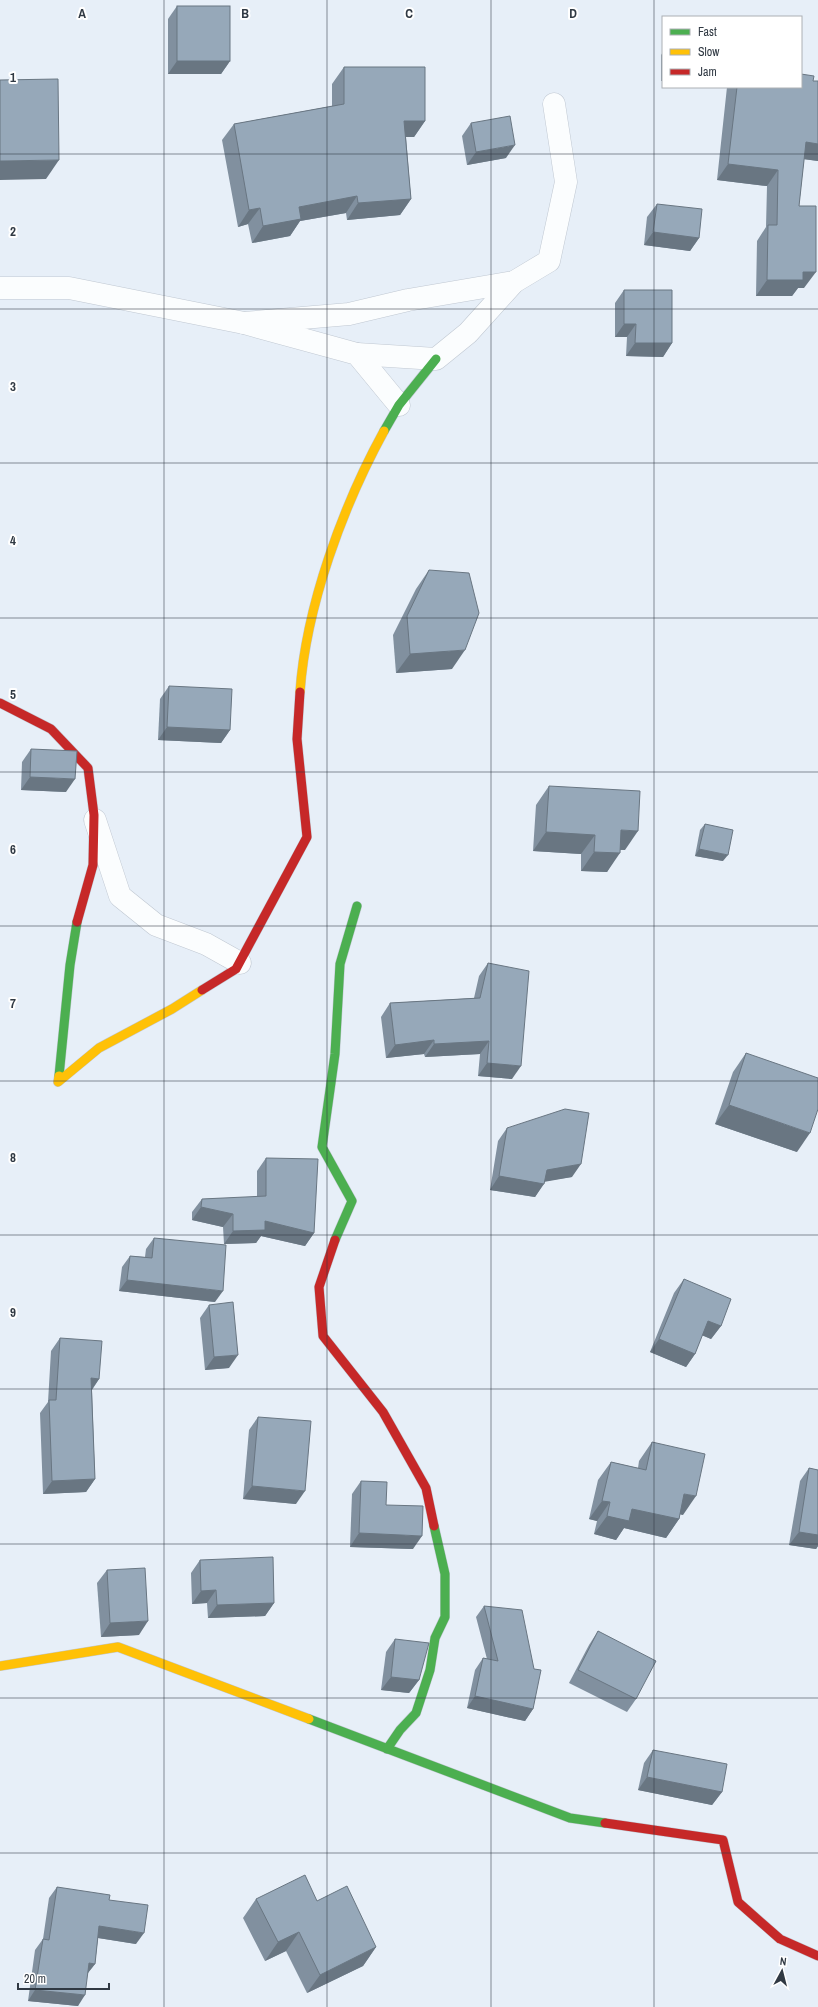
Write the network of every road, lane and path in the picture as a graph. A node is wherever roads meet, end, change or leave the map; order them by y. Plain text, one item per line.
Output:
1 (554, 104) dead end
2 (514, 282) junction
3 (0, 288) edge
4 (244, 323) junction
5 (356, 354) junction
6 (436, 359) junction
7 (399, 405) junction
8 (0, 703) edge
9 (94, 815) junction
10 (357, 906) dead end
11 (240, 963) junction
12 (0, 1666) edge
13 (387, 1749) junction
14 (818, 1956) edge

1 - 2 street
2 - 4 street
2 - 6 street
3 - 4 street
4 - 5 street
5 - 6 street
5 - 7 street
6 - 7 street
7 - 11 street
8 - 9 street
9 - 11 street
9 - 11 street
10 - 13 street
12 - 13 street
13 - 14 street

